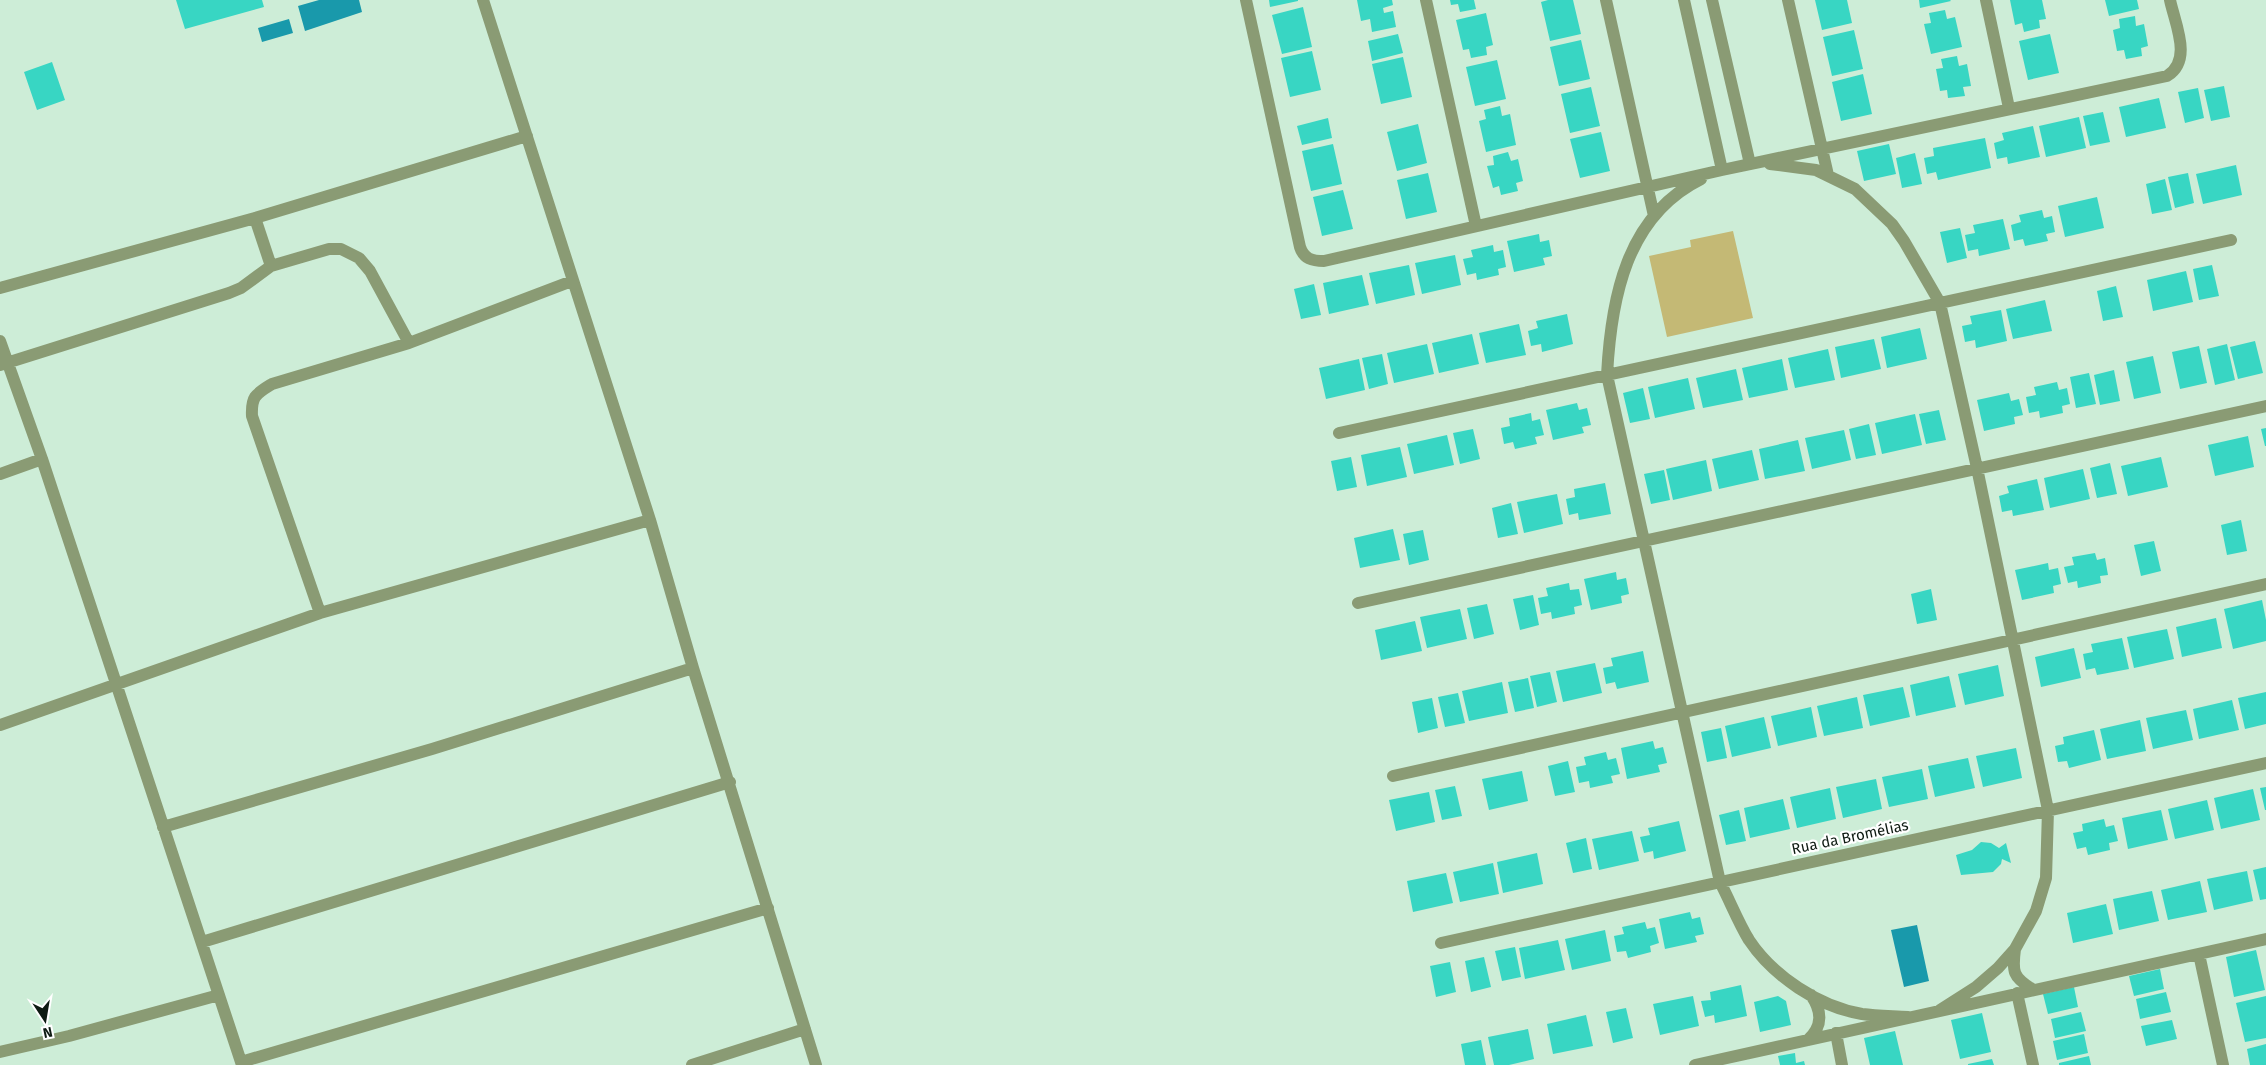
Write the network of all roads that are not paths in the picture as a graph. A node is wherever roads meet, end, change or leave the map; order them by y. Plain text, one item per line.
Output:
1 (483, 0) edge
2 (1246, 0) edge
3 (1426, 0) edge
4 (1606, 0) edge
5 (1684, 0) edge
6 (1712, 0) edge
7 (1788, 0) edge
8 (1986, 0) edge
9 (2170, 0) edge
10 (2010, 108) junction
11 (527, 136) junction
12 (1822, 149) junction
13 (1750, 164) junction
14 (1722, 170) junction
15 (1828, 175) junction
16 (1647, 188) junction
17 (1654, 216) junction
18 (255, 218) junction
19 (1476, 226) junction
20 (2231, 240) dead end
21 (271, 266) junction
22 (572, 281) junction
23 (0, 288) edge
24 (1940, 303) junction
25 (0, 341) edge
26 (409, 343) junction
27 (3, 364) edge
28 (1607, 375) junction
29 (2266, 406) edge
30 (1339, 433) dead end
31 (42, 459) junction
32 (1977, 468) junction
33 (0, 474) edge
34 (650, 520) junction
35 (1645, 541) junction
36 (2266, 584) edge
37 (1358, 603) dead end
38 (320, 613) junction
39 (2014, 640) junction
40 (693, 668) junction
41 (116, 686) junction
42 (1684, 712) junction
43 (0, 725) edge
44 (2266, 762) edge
45 (1393, 776) dead end
46 (730, 782) junction
47 (2048, 810) junction
48 (163, 827) junction
49 (1720, 882) junction
50 (768, 908) junction
51 (2266, 939) edge
52 (202, 942) junction
53 (1441, 943) dead end
54 (2015, 949) junction
55 (2199, 954) junction
56 (2032, 989) junction
57 (2017, 993) junction
58 (219, 995) junction
59 (1811, 995) junction
60 (1940, 1010) junction
61 (1908, 1018) junction
62 (805, 1029) junction
63 (1836, 1034) junction
64 (1808, 1040) junction
65 (0, 1052) edge
66 (241, 1064) edge
67 (692, 1065) edge
68 (816, 1065) edge
69 (1695, 1065) edge
70 (1842, 1065) edge
71 (2033, 1065) edge
72 (2223, 1065) edge

1 - 11 street
2 - 19 street
3 - 19 street
4 - 16 street
5 - 14 street
6 - 13 street
7 - 12 street
8 - 10 street
9 - 10 street
10 - 12 street
11 - 18 street
11 - 22 street
12 - 13 street
12 - 15 street
13 - 14 street
13 - 15 street
14 - 16 street
14 - 17 street
15 - 24 street
16 - 17 street
16 - 19 street
17 - 28 street
18 - 21 street
18 - 23 street
20 - 24 street
21 - 26 street
21 - 27 street
22 - 26 street
22 - 34 street
24 - 28 street
24 - 32 street
25 - 27 street
26 - 38 street
27 - 31 street
28 - 30 street
28 - 35 street
29 - 32 street
31 - 33 street
31 - 41 street
32 - 35 street
32 - 39 street
34 - 38 street
34 - 40 street
35 - 37 street
35 - 42 street
36 - 39 street
38 - 41 street
39 - 42 street
39 - 47 street
40 - 46 street
40 - 48 street
41 - 43 street
41 - 48 street
42 - 45 street
42 - 49 street
44 - 47 street, Rua da Bromélias
46 - 50 street
46 - 52 street
47 - 49 street, Rua da Bromélias
47 - 54 street
48 - 52 street
49 - 53 street, Rua da Bromélias
49 - 59 street
50 - 62 street
50 - 66 street
51 - 55 street
52 - 58 street
54 - 56 street
54 - 60 street
55 - 56 street
55 - 72 street
56 - 57 street
57 - 60 street
57 - 71 street
58 - 65 street
58 - 66 street
59 - 61 street
59 - 64 street
60 - 61 street
61 - 63 street
62 - 67 street
62 - 68 street
63 - 64 street
63 - 70 street
64 - 69 street

